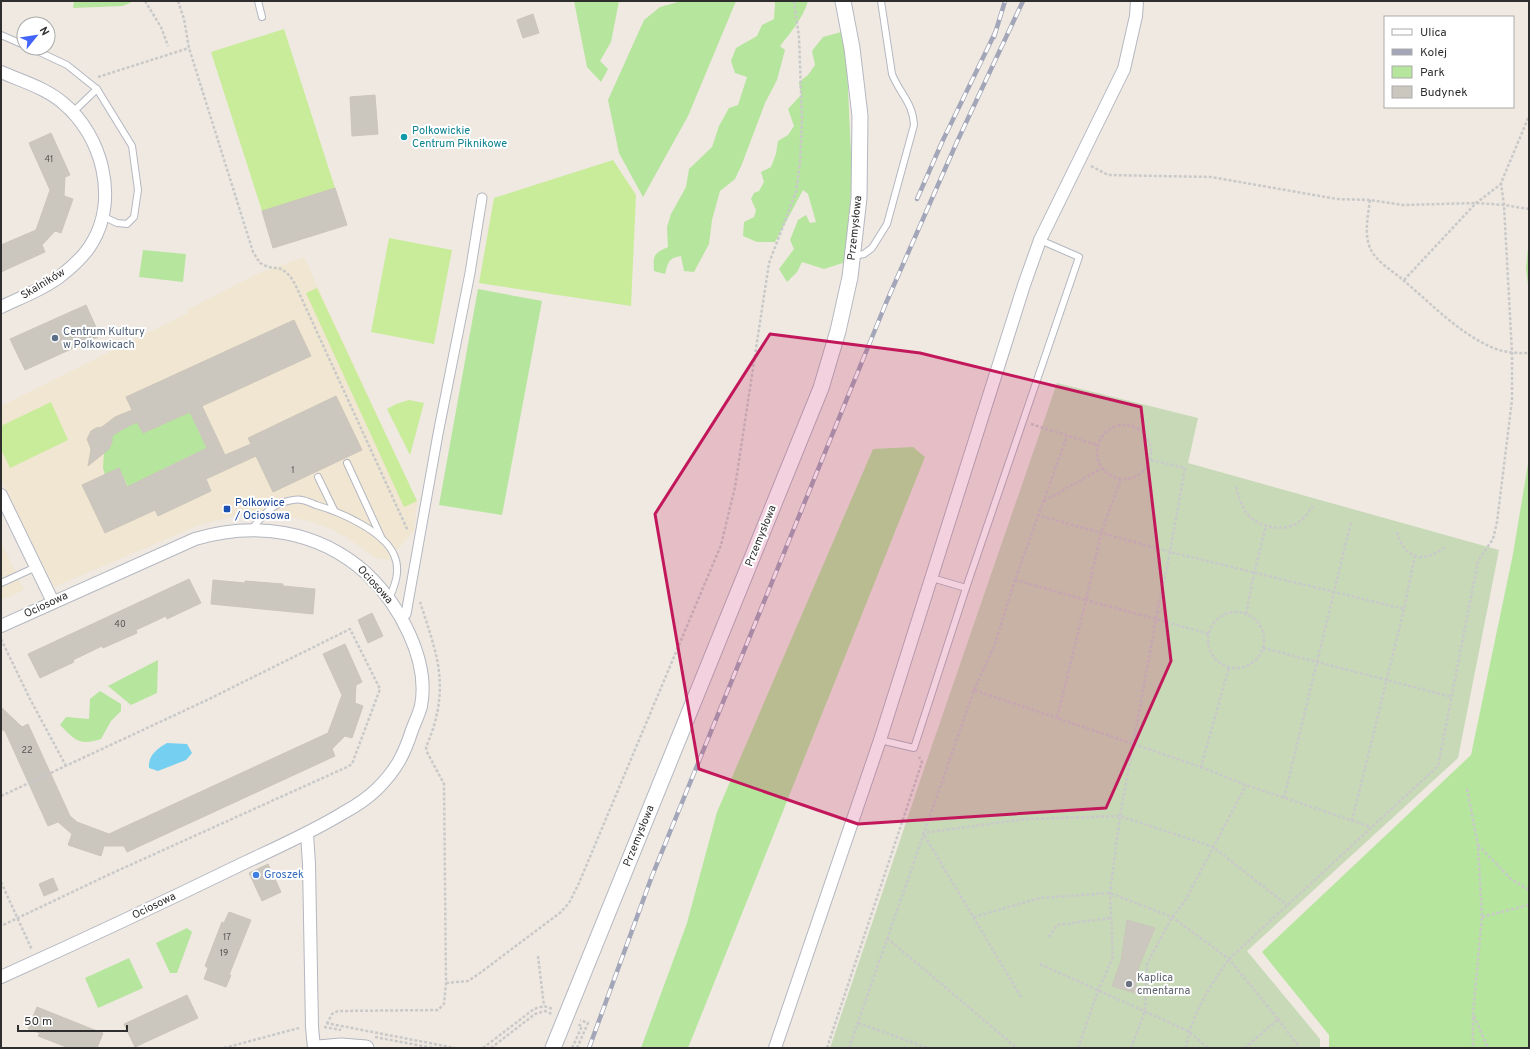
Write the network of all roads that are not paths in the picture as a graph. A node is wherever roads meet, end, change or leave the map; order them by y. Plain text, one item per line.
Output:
1 (258, 1) edge
2 (843, 1) edge
3 (881, 1) edge
4 (1137, 1) edge
5 (262, 17) dead end
6 (1, 34) edge
7 (16, 41) edge
8 (48, 56) edge
9 (1, 72) edge
10 (97, 89) junction
11 (73, 112) junction
12 (482, 198) dead end
13 (102, 216) junction
14 (1040, 240) junction
15 (853, 256) junction
16 (1, 307) edge
17 (347, 463) dead end
18 (318, 477) dead end
19 (1, 495) edge
20 (334, 510) junction
21 (252, 529) junction
22 (382, 539) junction
23 (36, 567) junction
24 (932, 578) junction
25 (1, 583) edge
26 (966, 588) junction
27 (390, 599) junction
28 (53, 602) junction
29 (402, 618) junction
30 (1, 626) edge
31 (880, 740) junction
32 (307, 834) junction
33 (1, 977) edge
34 (368, 1042) edge
35 (314, 1048) edge
36 (318, 1048) edge
37 (553, 1048) edge
38 (775, 1048) edge

1 - 5 lane
2 - 15 street, Przemysłowa
3 - 15 lane
4 - 14 street
6 - 7 lane
8 - 10 lane
9 - 11 street, Skalników
10 - 11 lane
10 - 13 lane
11 - 13 street, Skalników
12 - 29 street
13 - 16 street, Skalników
14 - 24 street
14 - 26 lane
15 - 37 street, Przemysłowa
17 - 22 lane
18 - 20 lane
19 - 23 street
20 - 21 lane
20 - 22 lane
21 - 27 street, Ociosowa
21 - 28 street, Ociosowa
22 - 27 lane
23 - 25 lane
23 - 28 street
24 - 26 lane
24 - 31 street
26 - 31 lane
27 - 29 street, Ociosowa
28 - 30 street, Ociosowa
29 - 32 street, Ociosowa
31 - 38 street
32 - 33 street, Ociosowa
32 - 35 street
34 - 36 street

